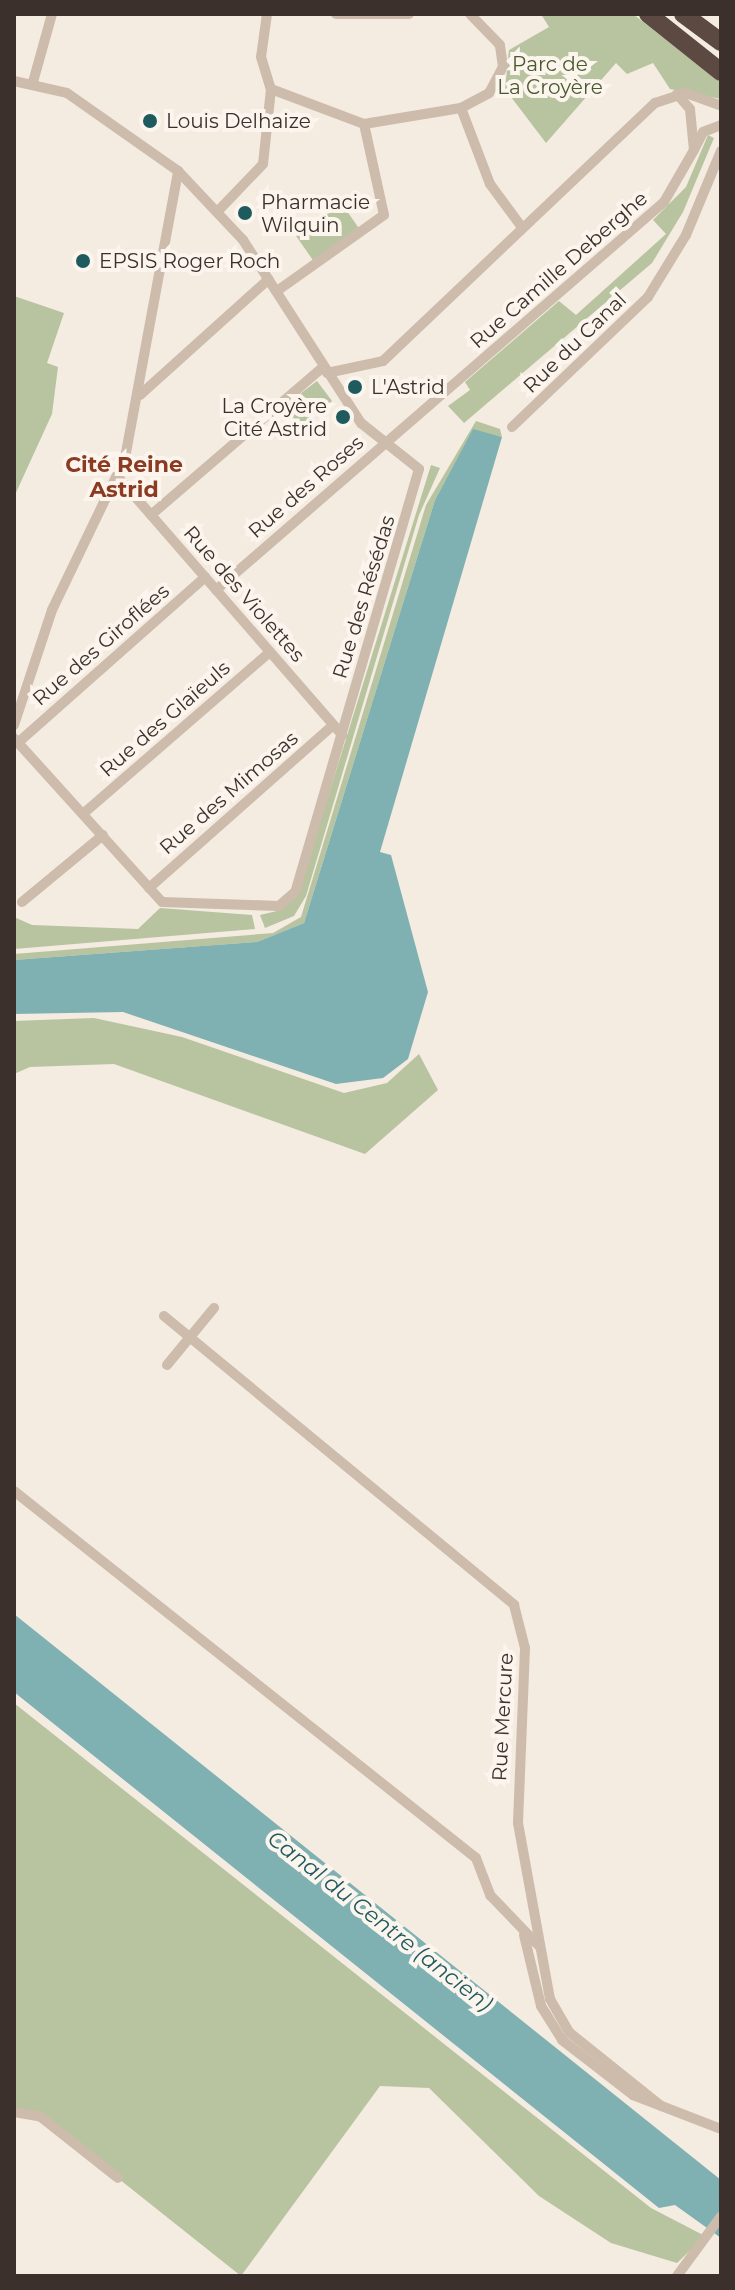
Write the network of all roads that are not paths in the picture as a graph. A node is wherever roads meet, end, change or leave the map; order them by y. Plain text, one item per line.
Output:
1 (52, 14) edge
2 (267, 14) edge
3 (336, 14) edge
4 (409, 14) edge
5 (470, 14) edge
6 (648, 14) edge
7 (683, 14) edge
8 (721, 42) edge
9 (720, 71) edge
10 (14, 81) edge
11 (33, 82) junction
12 (271, 89) junction
13 (677, 94) junction
14 (721, 106) edge
15 (461, 108) junction
16 (364, 124) junction
17 (721, 125) edge
18 (694, 150) junction
19 (721, 151) edge
20 (178, 171) junction
21 (218, 211) junction
22 (521, 226) junction
23 (269, 279) junction
24 (277, 291) junction
25 (325, 370) junction
26 (140, 395) junction
27 (512, 427) dead end
28 (383, 443) junction
29 (118, 477) junction
30 (151, 515) junction
31 (205, 577) junction
32 (216, 590) junction
33 (270, 652) junction
34 (14, 725) edge
35 (333, 725) junction
36 (342, 735) junction
37 (17, 739) edge
38 (84, 813) junction
39 (103, 835) junction
40 (149, 888) junction
41 (22, 902) dead end
42 (214, 1308) dead end
43 (164, 1316) dead end
44 (190, 1337) junction
45 (167, 1365) dead end
46 (14, 1491) edge
47 (511, 1917) junction
48 (540, 1947) junction
49 (661, 2106) junction
50 (14, 2112) edge
51 (721, 2129) edge
52 (118, 2178) dead end
53 (721, 2216) edge
54 (677, 2276) edge

1 - 11 street
2 - 12 street
3 - 4 street
5 - 15 street
6 - 9 highway
7 - 8 highway
10 - 11 street
11 - 20 street
12 - 16 street
12 - 21 street
13 - 14 street
13 - 18 street
13 - 22 street
15 - 16 street
15 - 22 street
16 - 24 street
17 - 18 street, Rue Camille Deberghe
18 - 28 street, Rue Camille Deberghe
19 - 27 street, Rue du Canal
20 - 21 street
20 - 26 street
21 - 23 street
22 - 25 street
23 - 24 street
23 - 26 street
24 - 25 street
25 - 28 street
25 - 30 street
26 - 29 street
28 - 32 street, Rue des Roses
28 - 36 street, Rue des Résédas
29 - 30 street, Rue des Violettes
29 - 34 street
30 - 31 street, Rue des Violettes
31 - 32 street, Rue des Violettes
31 - 37 street, Rue des Giroflées
32 - 33 street, Rue des Violettes
33 - 35 street, Rue des Violettes
33 - 38 street, Rue des Glaïeuls
35 - 36 street, Rue des Violettes
35 - 40 street, Rue des Mimosas
36 - 40 street, Rue des Résédas
37 - 38 street, Rue des Résédas
38 - 39 street, Rue des Résédas
39 - 40 street, Rue des Résédas
39 - 41 street
42 - 44 street
43 - 44 street, Rue Mercure
44 - 45 street
44 - 48 street, Rue Mercure
46 - 47 street
47 - 48 street
47 - 49 street, Rue Mercure
48 - 49 street, Rue Mercure
49 - 51 street, Rue Mercure
50 - 52 street
53 - 54 street

